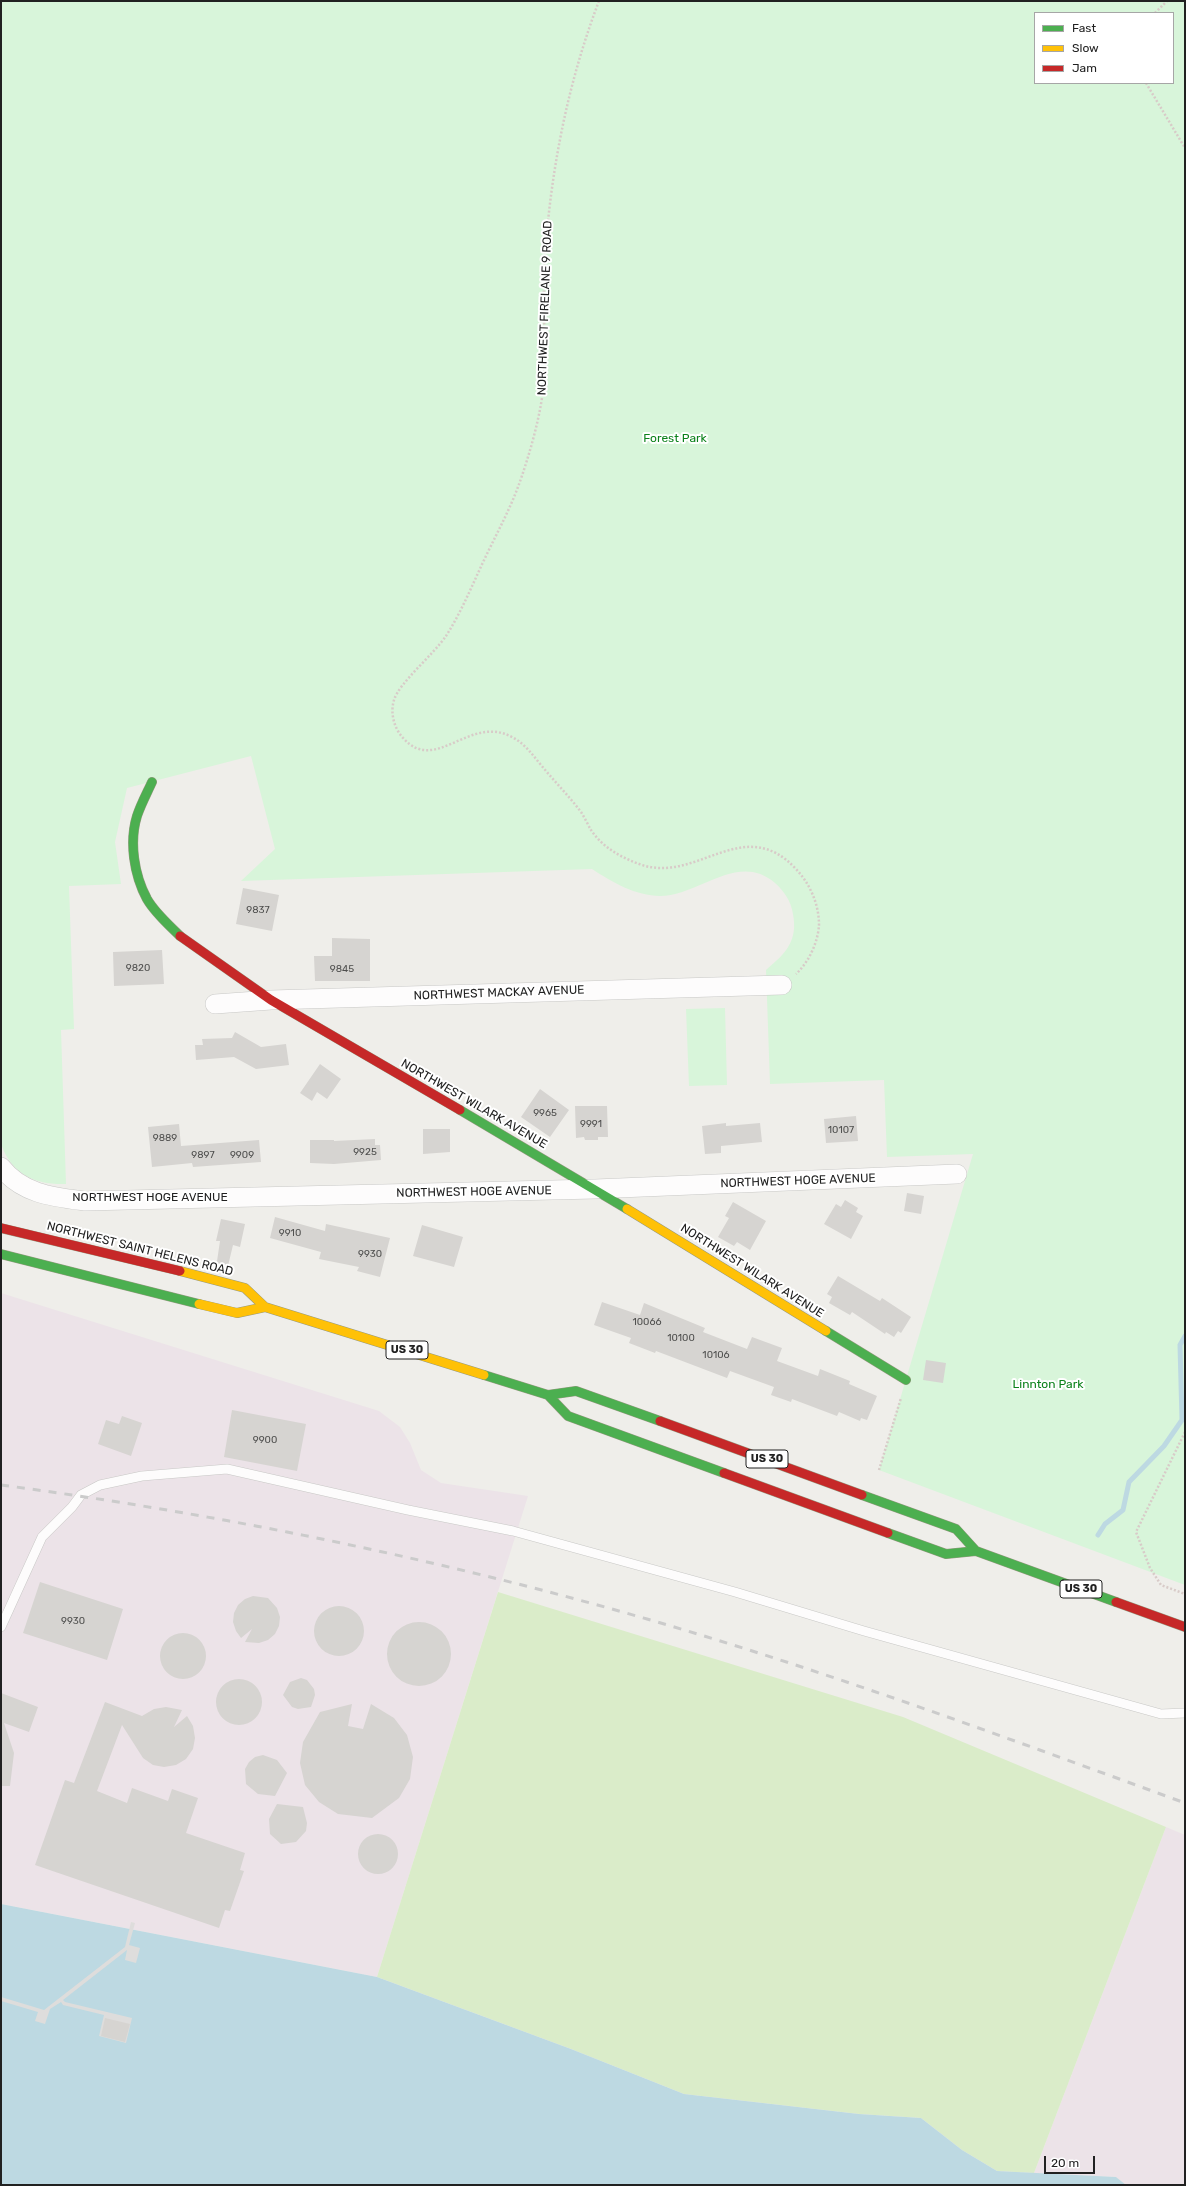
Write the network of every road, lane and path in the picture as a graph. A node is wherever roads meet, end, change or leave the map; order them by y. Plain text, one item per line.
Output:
1 (599, 1) edge
2 (1167, 1) edge
3 (1156, 12) edge
4 (1147, 84) edge
5 (1185, 148) edge
6 (152, 782) dead end
7 (782, 985) joint
8 (271, 1000) junction
9 (215, 1004) dead end
10 (1, 1167) edge
11 (957, 1174) dead end
12 (596, 1189) junction
13 (1, 1228) edge
14 (1, 1254) edge
15 (265, 1307) junction
16 (906, 1380) joint
17 (548, 1395) junction
18 (1185, 1432) edge
19 (880, 1470) dead end
20 (976, 1551) junction
21 (1185, 1594) edge
22 (1, 1627) edge
23 (1185, 1627) edge
24 (1185, 1713) edge

1 - 7 path, NORTHWEST FIRELANE 9 ROAD
2 - 3 path
4 - 5 path
6 - 8 main road, NORTHWEST WILARK AVENUE
7 - 8 street, NORTHWEST MACKAY AVENUE
8 - 9 street, NORTHWEST MACKAY AVENUE
8 - 12 main road, NORTHWEST WILARK AVENUE
10 - 12 street, NORTHWEST HOGE AVENUE
11 - 12 street, NORTHWEST HOGE AVENUE
12 - 16 main road, NORTHWEST WILARK AVENUE
13 - 15 main road, NORTHWEST SAINT HELENS ROAD / US 30
14 - 15 main road, NORTHWEST SAINT HELENS ROAD / US 30
15 - 17 main road, NORTHWEST SAINT HELENS ROAD / US 30
16 - 19 path
17 - 20 main road, NORTHWEST SAINT HELENS ROAD / US 30
17 - 20 main road, NORTHWEST SAINT HELENS ROAD / US 30
18 - 21 path
20 - 23 main road, NORTHWEST SAINT HELENS ROAD / US 30
22 - 24 lane

